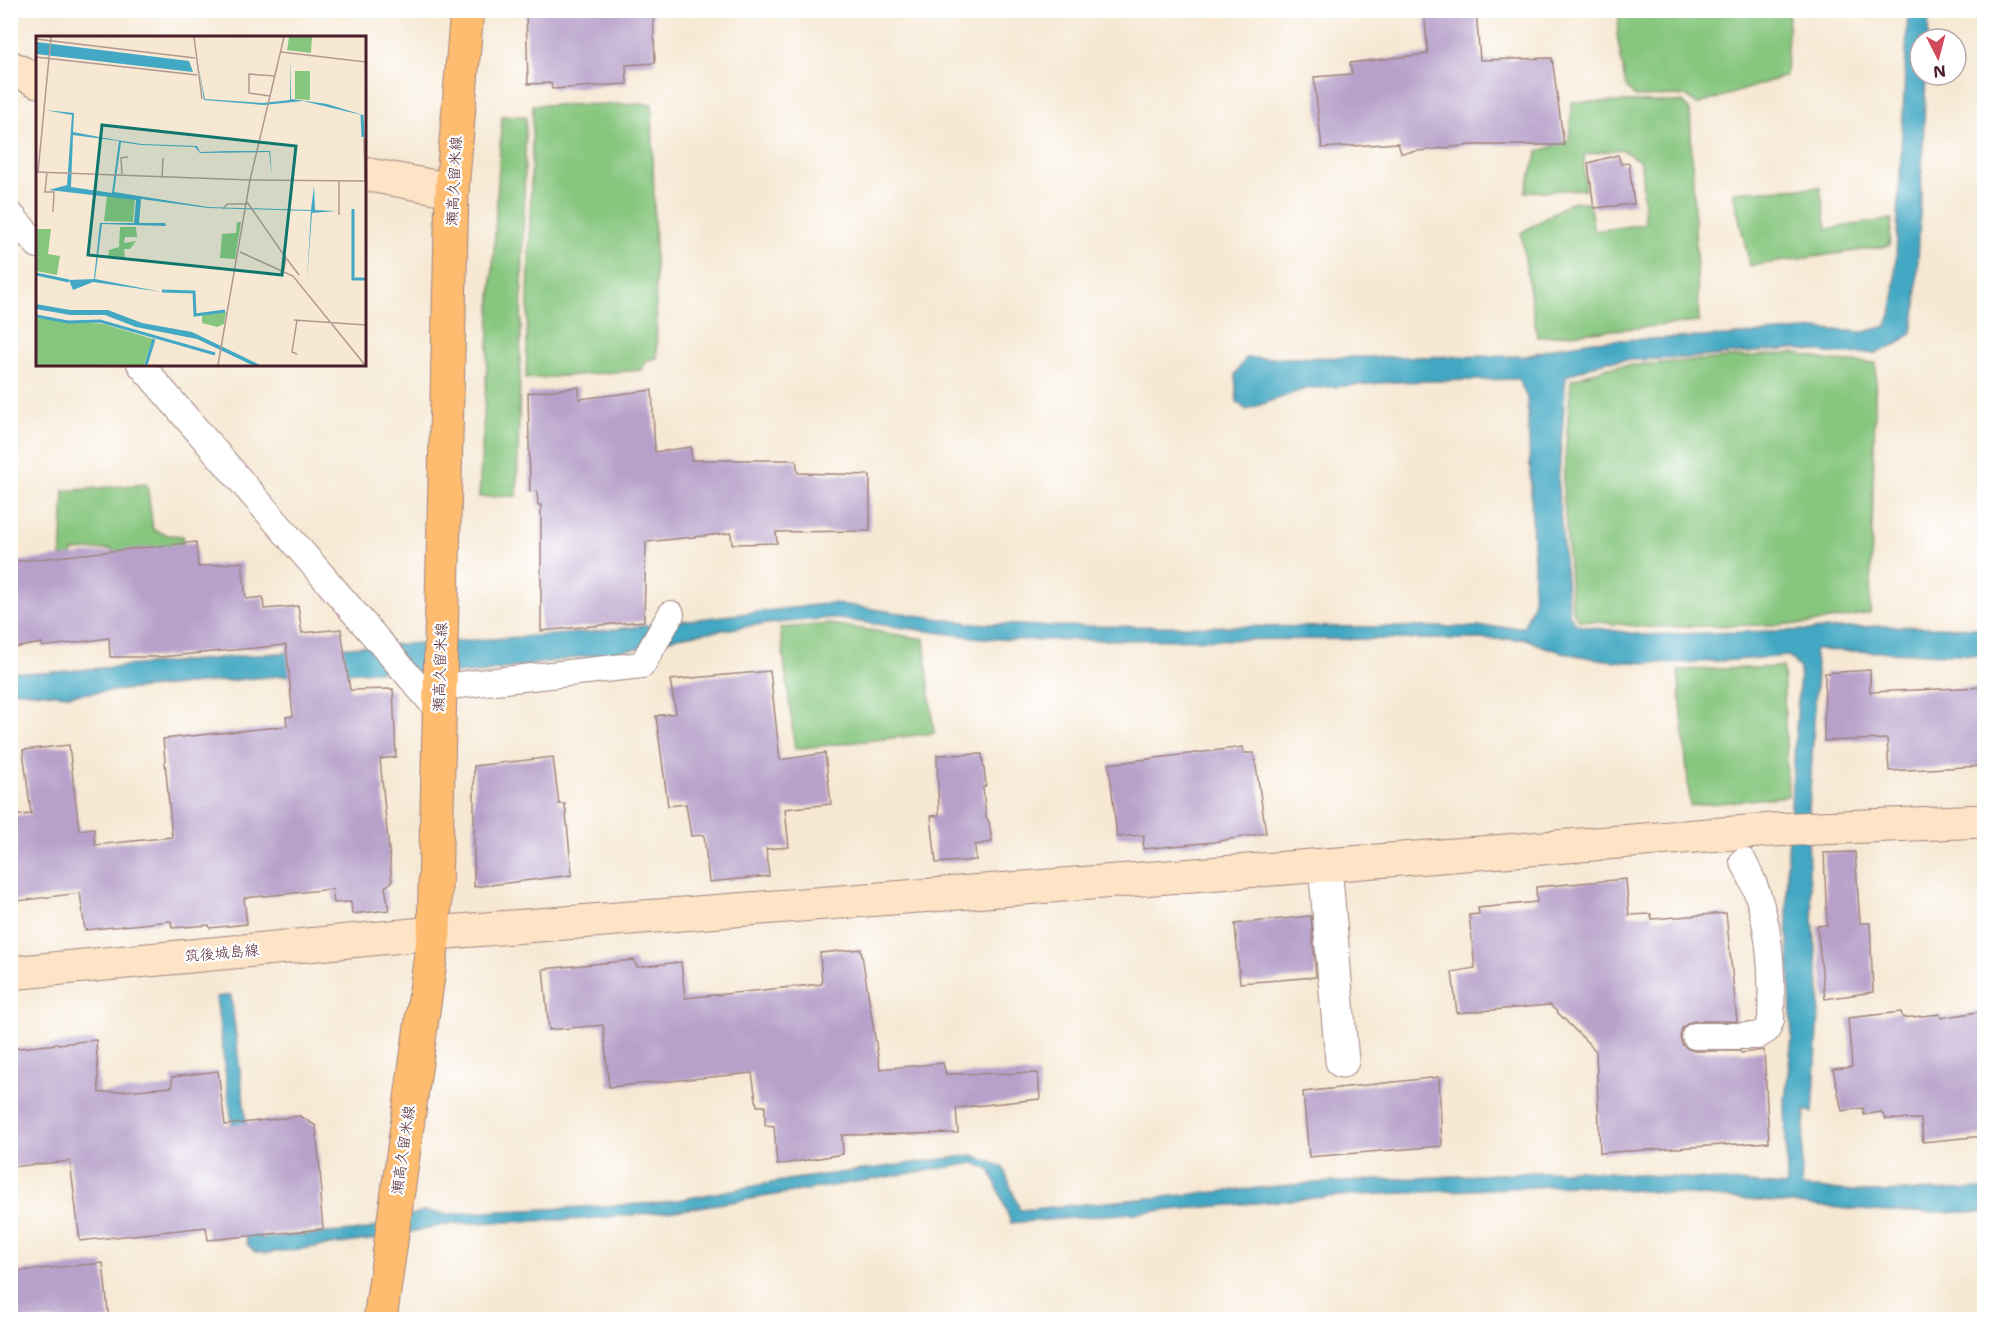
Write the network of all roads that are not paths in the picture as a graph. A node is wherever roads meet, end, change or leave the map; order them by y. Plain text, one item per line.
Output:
1 (467, 10) edge
2 (10, 67) edge
3 (36, 80) edge
4 (366, 174) edge
5 (452, 190) junction
6 (10, 214) edge
7 (36, 243) edge
8 (142, 366) edge
9 (672, 614) dead end
10 (440, 699) junction
11 (1984, 821) edge
12 (1743, 861) dead end
13 (1325, 864) junction
14 (434, 933) junction
15 (10, 973) edge
16 (1695, 1036) dead end
17 (1342, 1061) dead end
18 (380, 1320) edge

1 - 5 main road, 瀬高久留米線
2 - 3 street
4 - 5 street
5 - 10 main road, 瀬高久留米線
6 - 7 lane
8 - 10 lane
9 - 10 lane
10 - 14 main road, 瀬高久留米線
11 - 13 street, 筑後城島線
12 - 16 lane
13 - 14 street, 筑後城島線
13 - 17 street
14 - 15 street, 筑後城島線
14 - 18 main road, 瀬高久留米線

